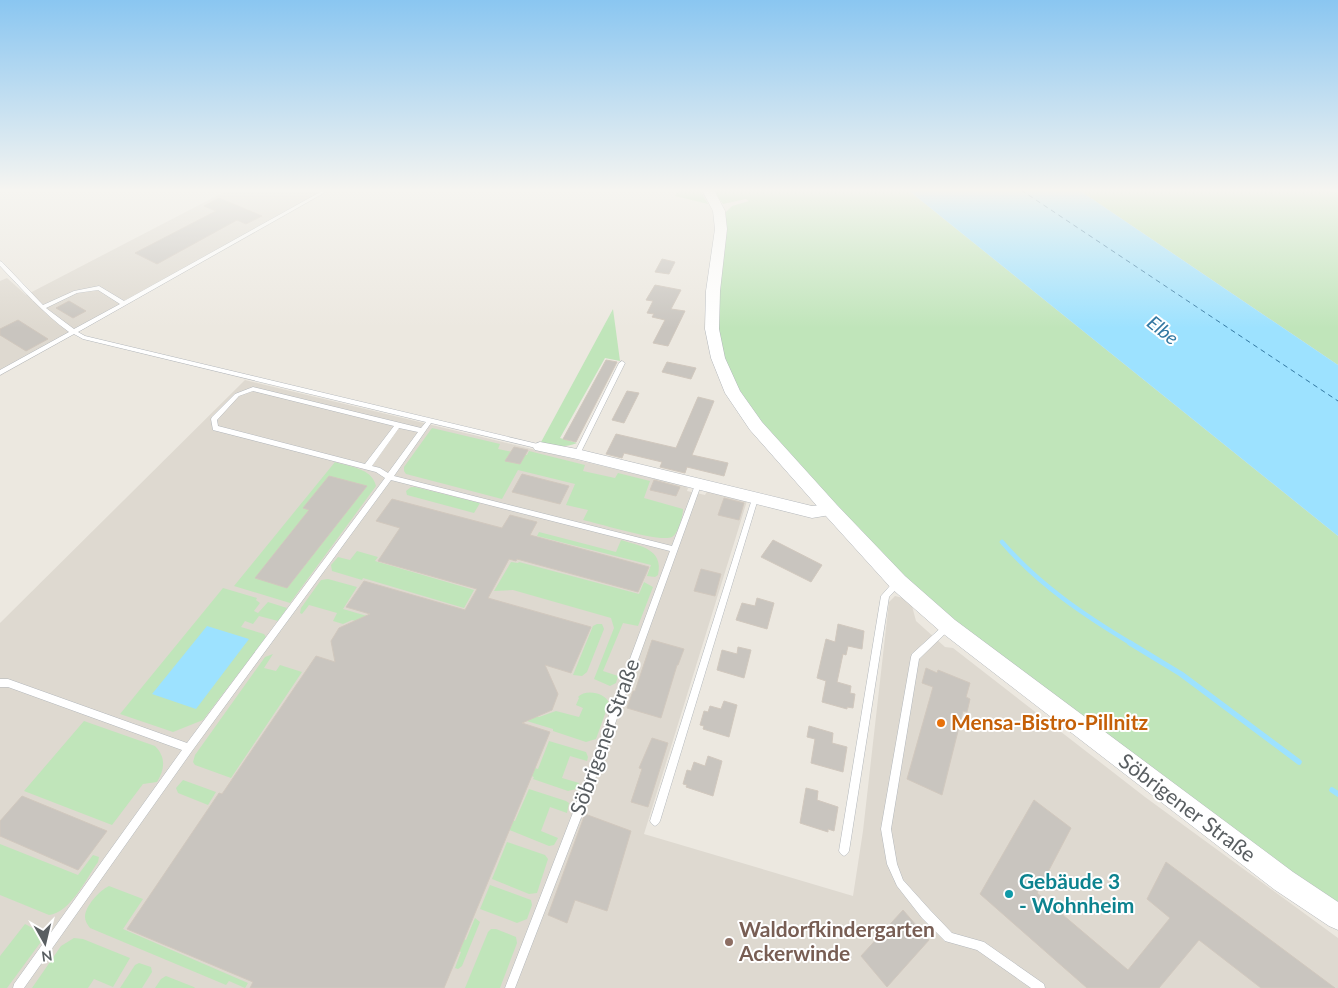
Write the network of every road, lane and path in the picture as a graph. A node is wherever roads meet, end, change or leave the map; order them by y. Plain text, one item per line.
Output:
1 (245, 236) edge
2 (720, 236) edge
3 (0, 262) edge
4 (124, 304) junction
5 (43, 307) junction
6 (73, 333) junction
7 (622, 363) dead end
8 (0, 373) edge
9 (429, 422) junction
10 (398, 425) junction
11 (422, 431) junction
12 (540, 447) joint
13 (577, 454) junction
14 (367, 467) junction
15 (389, 477) junction
16 (698, 485) junction
17 (755, 499) junction
18 (831, 510) junction
19 (674, 549) junction
20 (898, 582) junction
21 (948, 626) junction
22 (0, 683) edge
23 (189, 748) junction
24 (655, 821) dead end
25 (844, 851) dead end
26 (1338, 917) edge
27 (18, 988) edge
28 (510, 988) edge
29 (1040, 988) edge

1 - 4 lane
2 - 18 street, Söbrigener Straße
3 - 5 lane
4 - 5 lane
4 - 6 lane
5 - 6 lane
6 - 8 lane
6 - 9 lane
7 - 13 lane
9 - 11 lane
9 - 12 lane
10 - 11 lane
10 - 14 lane
10 - 14 lane
11 - 15 lane
12 - 13 street
13 - 16 street
14 - 15 lane
15 - 19 lane
15 - 23 lane
16 - 17 street
16 - 19 lane, Söbrigener Straße
17 - 18 street
17 - 24 lane
18 - 20 street, Söbrigener Straße
19 - 28 lane, Söbrigener Straße
20 - 21 street, Söbrigener Straße
20 - 25 lane
21 - 26 street, Söbrigener Straße
21 - 29 lane
22 - 23 lane
23 - 27 lane

